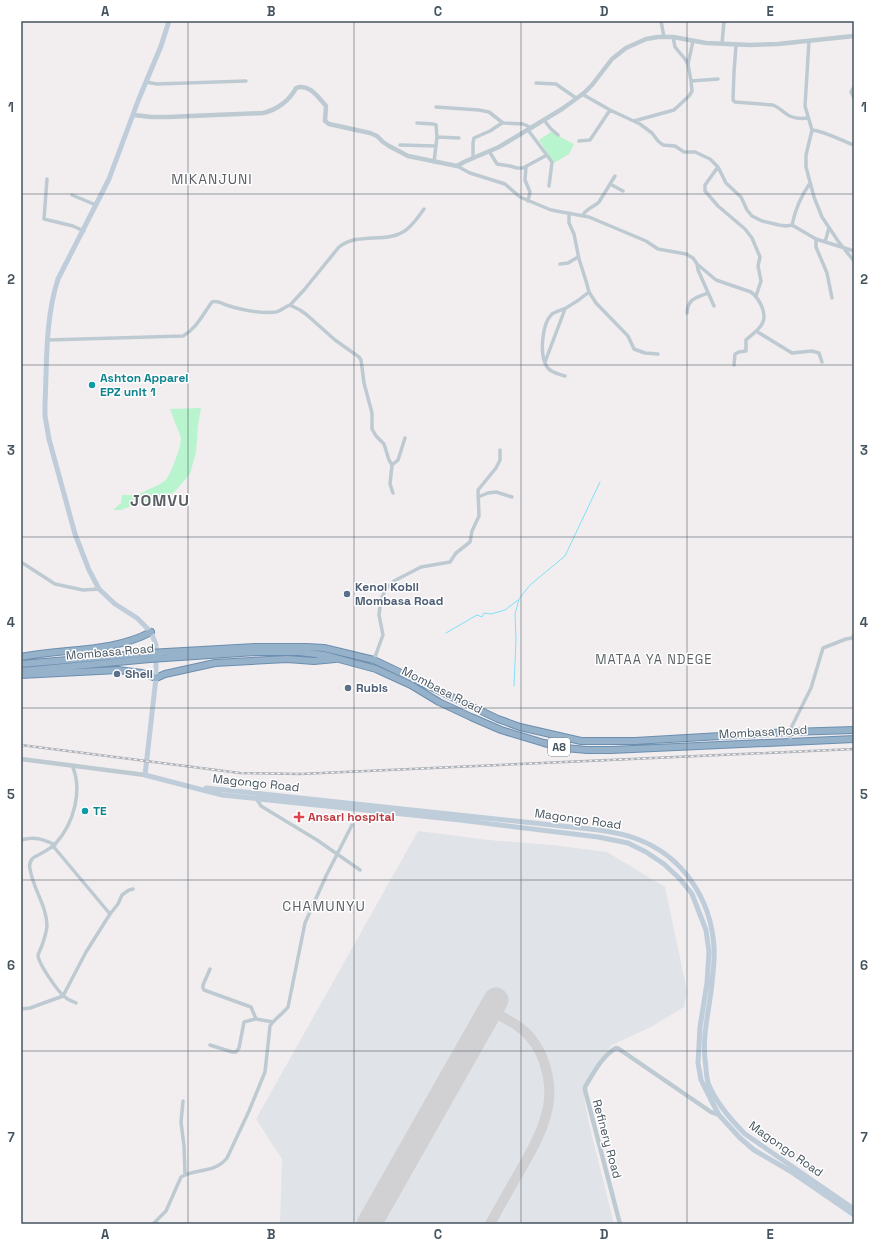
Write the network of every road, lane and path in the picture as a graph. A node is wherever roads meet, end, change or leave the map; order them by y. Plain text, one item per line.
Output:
1 (169, 21) edge
2 (661, 21) edge
3 (724, 21) edge
4 (854, 36) edge
5 (664, 37) junction
6 (673, 38) junction
7 (854, 40) edge
8 (693, 41) junction
9 (809, 41) junction
10 (722, 44) junction
11 (736, 45) junction
12 (688, 64) junction
13 (718, 79) dead end
14 (246, 81) dead end
15 (691, 81) junction
16 (146, 82) junction
17 (536, 83) dead end
18 (854, 87) edge
19 (582, 94) junction
20 (576, 98) junction
21 (854, 98) edge
22 (436, 106) dead end
23 (610, 110) junction
24 (134, 115) junction
25 (808, 118) junction
26 (544, 120) junction
27 (634, 121) junction
28 (417, 123) dead end
29 (502, 123) junction
30 (530, 129) junction
31 (812, 130) junction
32 (558, 135) dead end
33 (437, 137) junction
34 (459, 138) dead end
35 (579, 141) dead end
36 (400, 145) dead end
37 (854, 145) edge
38 (436, 146) junction
39 (489, 151) junction
40 (547, 155) junction
41 (473, 158) junction
42 (434, 162) junction
43 (457, 166) junction
44 (526, 167) junction
45 (718, 167) junction
46 (615, 176) dead end
47 (47, 179) dead end
48 (810, 183) junction
49 (610, 184) junction
50 (548, 186) dead end
51 (623, 191) dead end
52 (72, 195) dead end
53 (528, 201) junction
54 (96, 205) junction
55 (424, 209) dead end
56 (569, 213) junction
57 (583, 215) junction
58 (792, 225) junction
59 (829, 228) junction
60 (84, 231) junction
61 (816, 239) junction
62 (825, 242) junction
63 (843, 248) junction
64 (854, 251) edge
65 (578, 257) junction
66 (854, 260) edge
67 (560, 264) dead end
68 (697, 264) junction
69 (589, 292) junction
70 (708, 293) junction
71 (756, 296) junction
72 (832, 298) dead end
73 (290, 305) junction
74 (714, 306) dead end
75 (564, 309) junction
76 (687, 313) dead end
77 (756, 331) junction
78 (48, 340) junction
79 (658, 354) dead end
80 (822, 362) dead end
81 (545, 363) junction
82 (734, 365) dead end
83 (565, 376) dead end
84 (405, 438) dead end
85 (500, 450) dead end
86 (392, 464) junction
87 (393, 493) dead end
88 (478, 497) junction
89 (512, 497) dead end
90 (21, 562) edge
91 (99, 589) junction
92 (151, 632) junction
93 (854, 635) edge
94 (227, 651) junction
95 (21, 657) edge
96 (338, 658) junction
97 (374, 660) junction
98 (21, 664) edge
99 (21, 671) edge
100 (21, 675) edge
101 (156, 678) junction
102 (854, 730) edge
103 (789, 732) junction
104 (854, 739) edge
105 (791, 742) junction
106 (21, 760) edge
107 (72, 765) junction
108 (145, 775) junction
109 (189, 786) junction
110 (256, 798) junction
111 (352, 825) dead end
112 (599, 830) junction
113 (598, 838) junction
114 (21, 840) edge
115 (54, 845) junction
116 (338, 854) junction
117 (360, 870) dead end
118 (133, 889) dead end
119 (110, 914) junction
120 (210, 969) dead end
121 (63, 996) junction
122 (76, 1003) dead end
123 (21, 1009) edge
124 (255, 1018) junction
125 (273, 1022) junction
126 (210, 1045) dead end
127 (183, 1101) dead end
128 (719, 1115) junction
129 (186, 1174) junction
130 (854, 1209) edge
131 (854, 1215) edge
132 (153, 1224) edge
133 (620, 1224) edge

1 - 16 main road
2 - 5 street
3 - 10 street
4 - 7 street
4 - 9 street
5 - 6 street
5 - 19 street
6 - 8 street
6 - 12 street
8 - 10 street
8 - 12 street
9 - 11 street
9 - 25 street
10 - 11 street
11 - 25 street
12 - 15 street
13 - 15 street
14 - 16 street
15 - 27 street
16 - 24 main road
17 - 20 street
18 - 21 street
19 - 20 street
19 - 23 street
20 - 26 street
22 - 29 street
23 - 27 street
23 - 35 street
24 - 42 street
24 - 54 main road
25 - 31 street
26 - 30 street
26 - 32 street
27 - 45 street
28 - 33 street
29 - 30 street
29 - 41 street
30 - 39 street
30 - 40 street
31 - 37 street
31 - 48 street
33 - 34 street
33 - 38 street
36 - 38 street
38 - 42 street
39 - 41 street
39 - 44 street
40 - 44 street
40 - 50 street
41 - 43 street
42 - 43 street
43 - 53 street
44 - 53 street
45 - 58 street
45 - 71 street
46 - 49 street
47 - 60 street
48 - 58 street
48 - 59 street
49 - 51 street
49 - 57 street
52 - 54 street
53 - 56 street
54 - 60 main road
55 - 73 street
56 - 57 street
56 - 65 street
57 - 68 street
58 - 61 street
59 - 62 street
59 - 63 street
60 - 78 main road
61 - 62 street
61 - 72 street
62 - 63 street
63 - 64 street
63 - 66 street
65 - 67 street
65 - 69 street
68 - 70 street
68 - 71 street
69 - 75 street
69 - 79 street
70 - 74 street
70 - 76 street
71 - 77 street
73 - 78 street
73 - 86 street
75 - 81 street
75 - 81 street
77 - 80 street
77 - 82 street
78 - 91 main road
81 - 83 street
84 - 86 street
85 - 88 street
86 - 87 street
88 - 89 street
88 - 97 street
90 - 91 street
91 - 92 main road
92 - 95 highway
92 - 101 main road
93 - 103 street
94 - 96 highway, Mombasa Road / A8
94 - 97 highway, Mombasa Road / A8
94 - 98 highway, Mombasa Road, bridge
94 - 99 highway, Mombasa Road, bridge
96 - 101 highway
96 - 105 highway, Mombasa Road / A8
97 - 103 highway, Mombasa Road / A8
100 - 101 highway
101 - 108 main road
102 - 103 highway, Mombasa Road / A8
103 - 105 street
104 - 105 highway, Mombasa Road / A8
106 - 107 street, Magongo Road
107 - 108 street, Magongo Road
107 - 115 street
108 - 109 main road, Magongo Road
109 - 110 main road, Magongo Road
109 - 112 main road, Magongo Road
110 - 113 main road, Magongo Road
110 - 116 street
111 - 116 street
112 - 113 main road
112 - 130 main road, Magongo Road
113 - 128 main road, Magongo Road
114 - 115 street
115 - 119 street
115 - 121 street
116 - 117 street
116 - 125 street
118 - 119 street
119 - 121 street
120 - 124 street
121 - 122 street
121 - 123 street
124 - 125 street
124 - 126 street
125 - 129 street
127 - 129 street
128 - 131 main road, Magongo Road
128 - 133 street, Refinery Road
129 - 132 street

